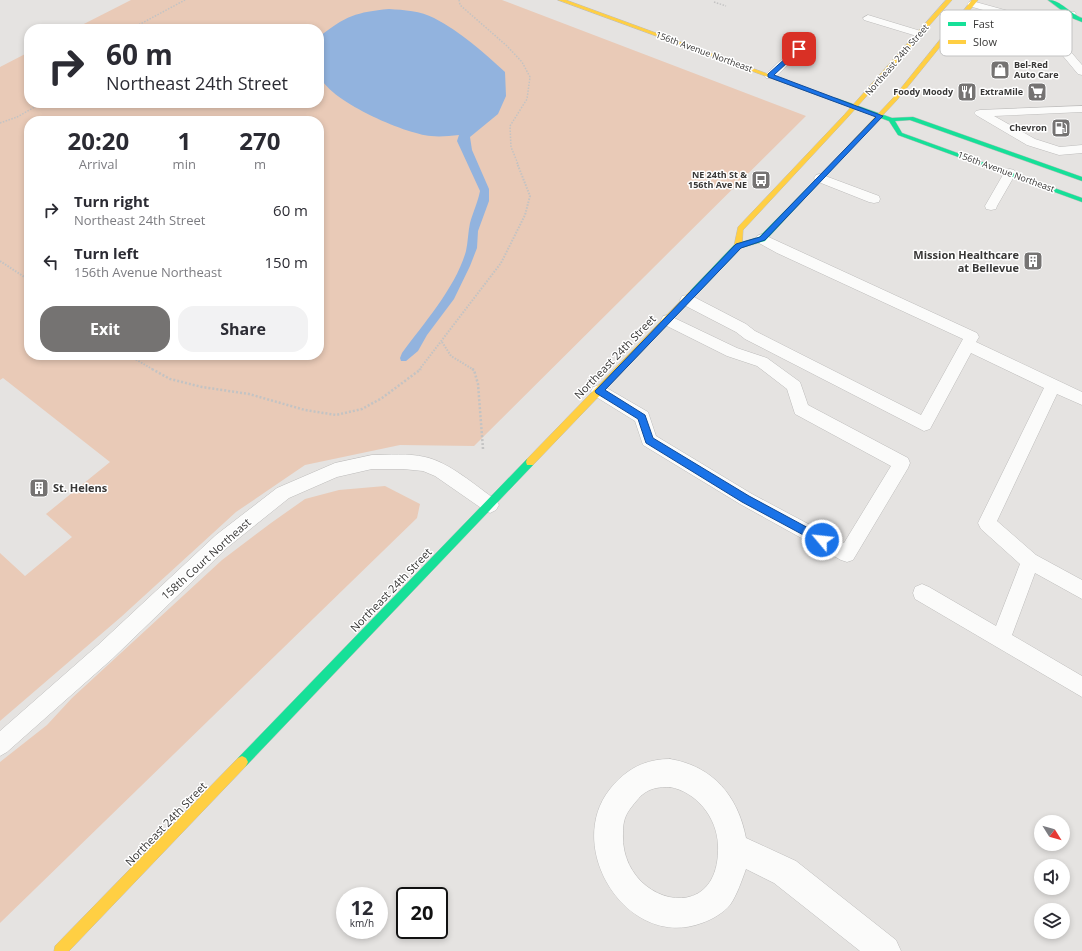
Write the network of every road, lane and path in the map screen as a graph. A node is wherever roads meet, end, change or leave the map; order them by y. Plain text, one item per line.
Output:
1 (185, 0) edge
2 (459, 0) edge
3 (562, 0) edge
4 (949, 0) edge
5 (1052, 0) edge
6 (714, 2) dead end
7 (974, 2) edge
8 (726, 6) dead end
9 (940, 10) edge
10 (968, 10) edge
11 (997, 10) edge
12 (1064, 10) edge
13 (940, 11) edge
14 (868, 18) dead end
15 (139, 24) edge
16 (920, 34) junction
17 (940, 44) edge
18 (799, 49) dead end
19 (1069, 56) edge
20 (1082, 72) edge
21 (770, 76) junction
22 (856, 107) junction
23 (33, 108) edge
24 (1082, 109) edge
25 (880, 116) junction
26 (891, 120) junction
27 (0, 123) edge
28 (1031, 142) junction
29 (1082, 149) edge
30 (1021, 157) junction
31 (1010, 173) junction
32 (820, 178) junction
33 (1082, 179) edge
34 (874, 199) dead end
35 (1082, 200) edge
36 (991, 206) dead end
37 (762, 239) junction
38 (738, 246) junction
39 (0, 261) edge
40 (24, 277) edge
41 (687, 300) junction
42 (668, 320) junction
43 (442, 342) junction
44 (968, 345) junction
45 (137, 360) edge
46 (1053, 385) junction
47 (599, 391) junction
48 (1082, 399) edge
49 (483, 448) dead end
50 (490, 505) junction
51 (1030, 561) junction
52 (1082, 590) edge
53 (922, 592) dead end
54 (1000, 639) junction
55 (1082, 687) edge
56 (0, 745) edge
57 (733, 847) junction
58 (60, 951) edge
59 (885, 951) edge

1 - 15 path
2 - 43 path
3 - 21 main road, 156th Avenue Northeast
4 - 9 main road, Northeast 24th Street
5 - 12 main road
6 - 8 path
7 - 10 main road, Northeast 24th Street
7 - 11 lane
13 - 16 main road, Northeast 24th Street
14 - 16 lane
16 - 22 main road, Northeast 24th Street
17 - 25 main road, Northeast 24th Street
18 - 21 lane
19 - 20 lane
21 - 22 main road, 156th Avenue Northeast
22 - 25 main road, 156th Avenue Northeast
22 - 38 main road, Northeast 24th Street
23 - 27 path
24 - 28 lane
25 - 26 main road, 156th Avenue Northeast
25 - 32 main road, Northeast 24th Street
26 - 30 main road, 156th Avenue Northeast
26 - 31 main road, 156th Avenue Northeast
28 - 29 lane
28 - 30 lane
30 - 33 main road, 156th Avenue Northeast
31 - 35 main road, 156th Avenue Northeast
31 - 36 lane
32 - 34 lane
32 - 37 main road, Northeast 24th Street
37 - 38 main road
37 - 44 lane
38 - 41 main road, Northeast 24th Street
39 - 40 path
41 - 42 main road, Northeast 24th Street
41 - 44 lane
42 - 47 main road, Northeast 24th Street
42 - 47 lane
43 - 45 path
43 - 49 path
44 - 46 lane
46 - 48 lane
46 - 51 lane
47 - 50 main road, Northeast 24th Street
50 - 56 lane, 158th Court Northeast
50 - 58 main road, Northeast 24th Street
51 - 52 lane
51 - 54 lane
53 - 54 lane
54 - 55 lane
57 - 57 street
57 - 59 street

